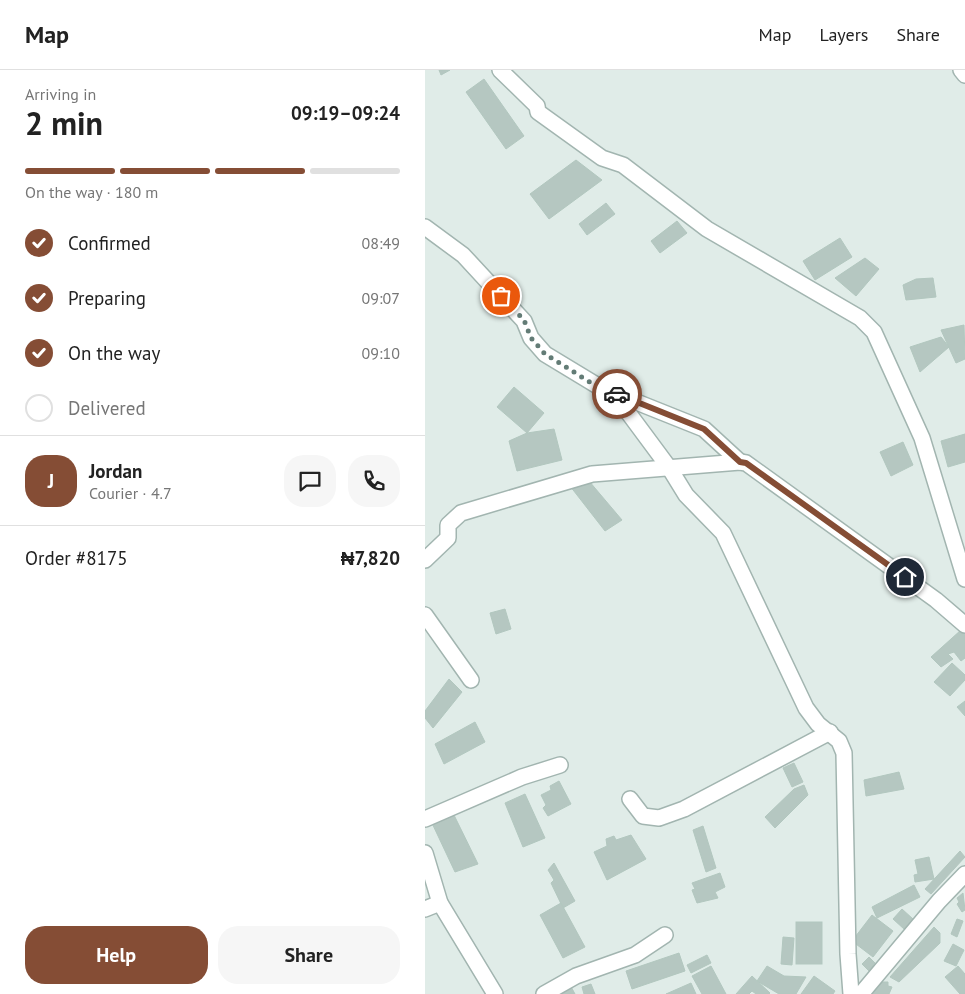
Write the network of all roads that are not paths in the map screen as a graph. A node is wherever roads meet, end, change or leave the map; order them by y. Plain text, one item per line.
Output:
1 (500, 70) edge
2 (961, 70) edge
3 (965, 75) edge
4 (425, 227) edge
5 (593, 384) junction
6 (740, 462) junction
7 (670, 469) junction
8 (425, 560) edge
9 (965, 579) edge
10 (425, 615) edge
11 (963, 621) edge
12 (471, 680) dead end
13 (831, 732) junction
14 (560, 765) dead end
15 (630, 799) dead end
16 (425, 819) edge
17 (425, 854) edge
18 (965, 874) edge
19 (440, 903) junction
20 (425, 909) edge
21 (665, 935) dead end
22 (495, 994) edge
23 (544, 994) edge
24 (851, 994) edge
25 (861, 994) edge

1 - 9 street
2 - 3 street
4 - 5 street
5 - 6 street
5 - 7 street
6 - 7 street
6 - 11 street
7 - 8 street
7 - 13 street
10 - 12 street
13 - 15 street
13 - 24 street
14 - 16 street
17 - 19 street
18 - 25 street
19 - 20 street
19 - 22 street
21 - 23 street

